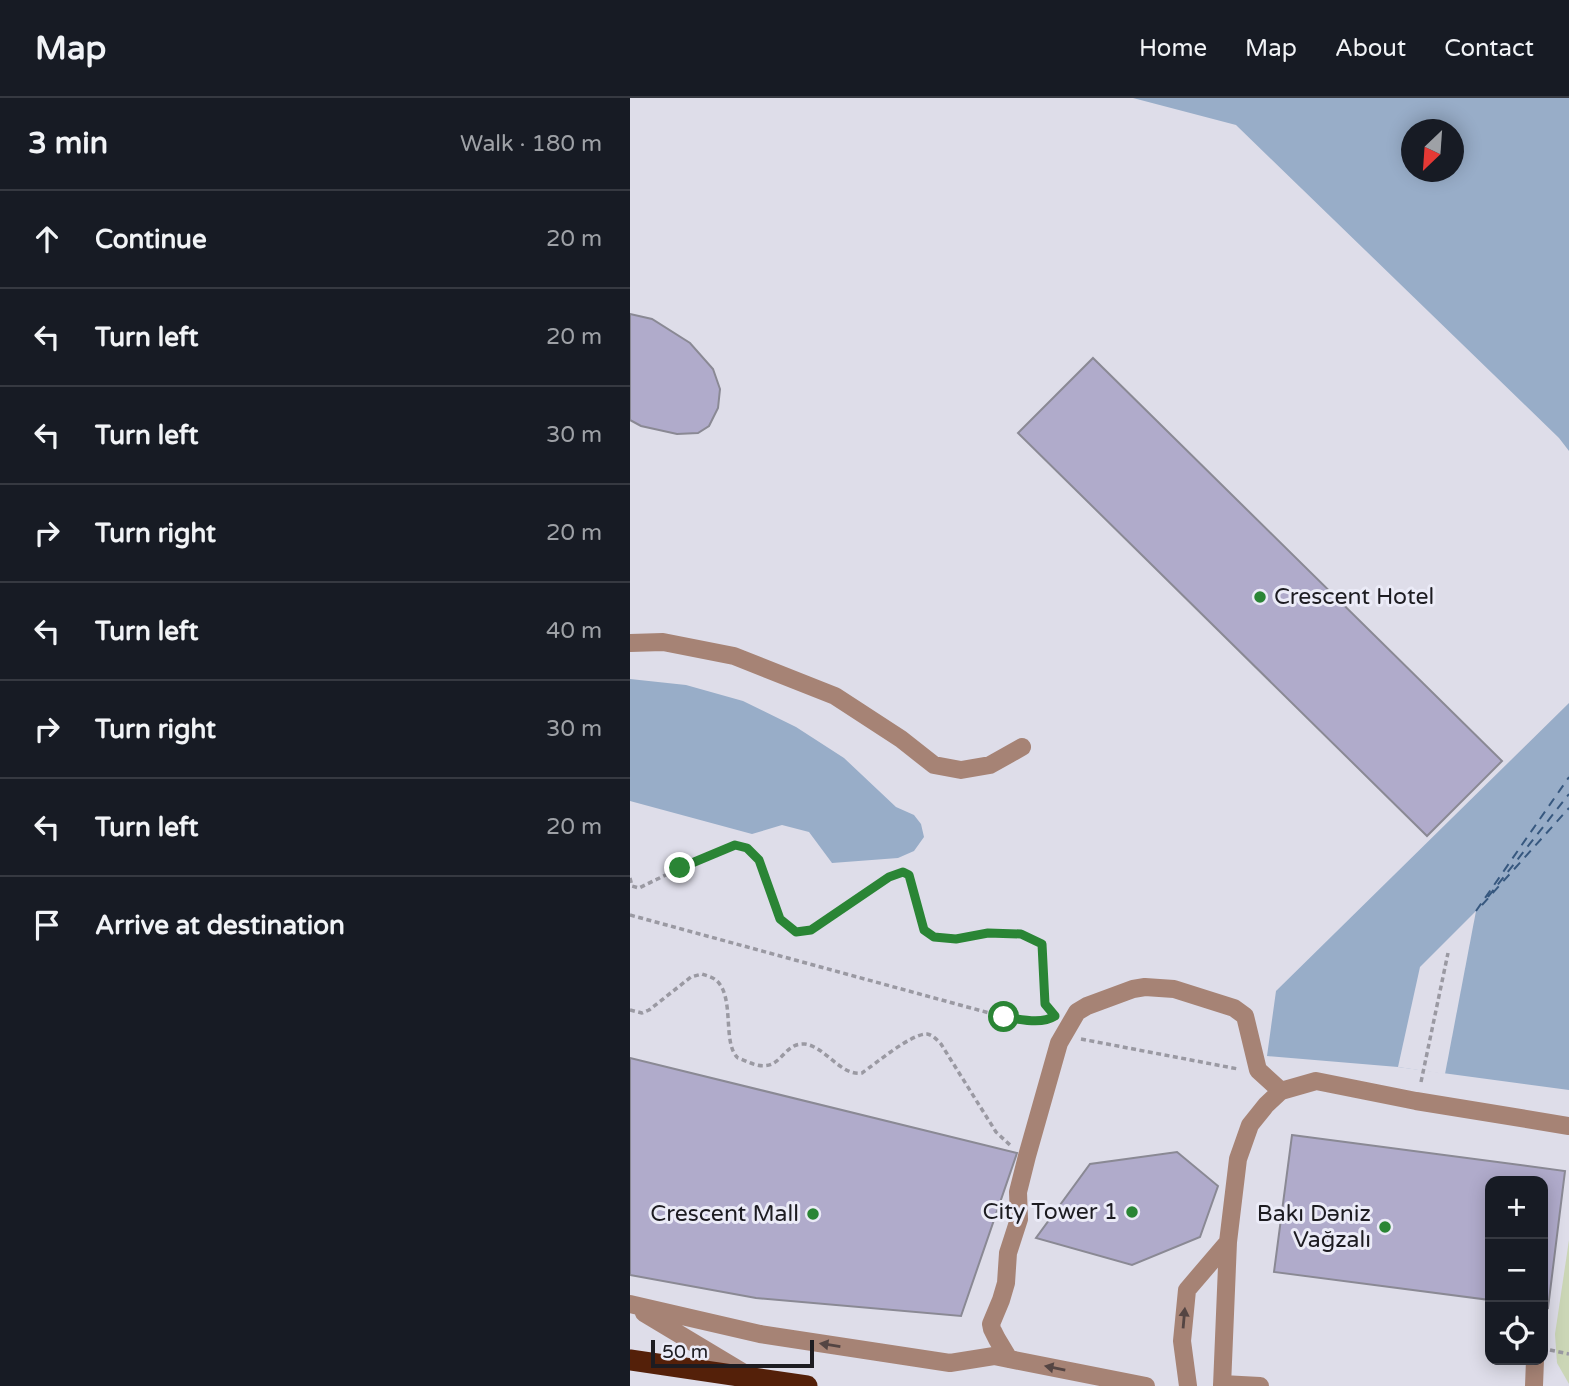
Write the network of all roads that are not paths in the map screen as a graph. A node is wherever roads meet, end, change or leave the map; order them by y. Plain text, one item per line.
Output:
1 (630, 642) edge
2 (1022, 747) dead end
3 (1281, 1091) junction
4 (1569, 1126) edge
5 (1228, 1242) junction
6 (630, 1304) edge
7 (1009, 1359) junction
8 (630, 1360) edge
9 (1535, 1365) edge
10 (752, 1378) junction
11 (1222, 1385) edge
12 (807, 1386) edge
13 (1146, 1386) edge
14 (1188, 1386) edge
15 (1260, 1386) edge
16 (1534, 1386) edge

1 - 2 lane
3 - 4 lane
3 - 5 lane
3 - 7 lane
5 - 11 lane
14 -> 5 lane
7 -> 6 lane
6 - 10 lane
13 -> 7 lane
8 - 10 highway
9 - 16 lane
10 - 12 highway
11 - 15 lane

